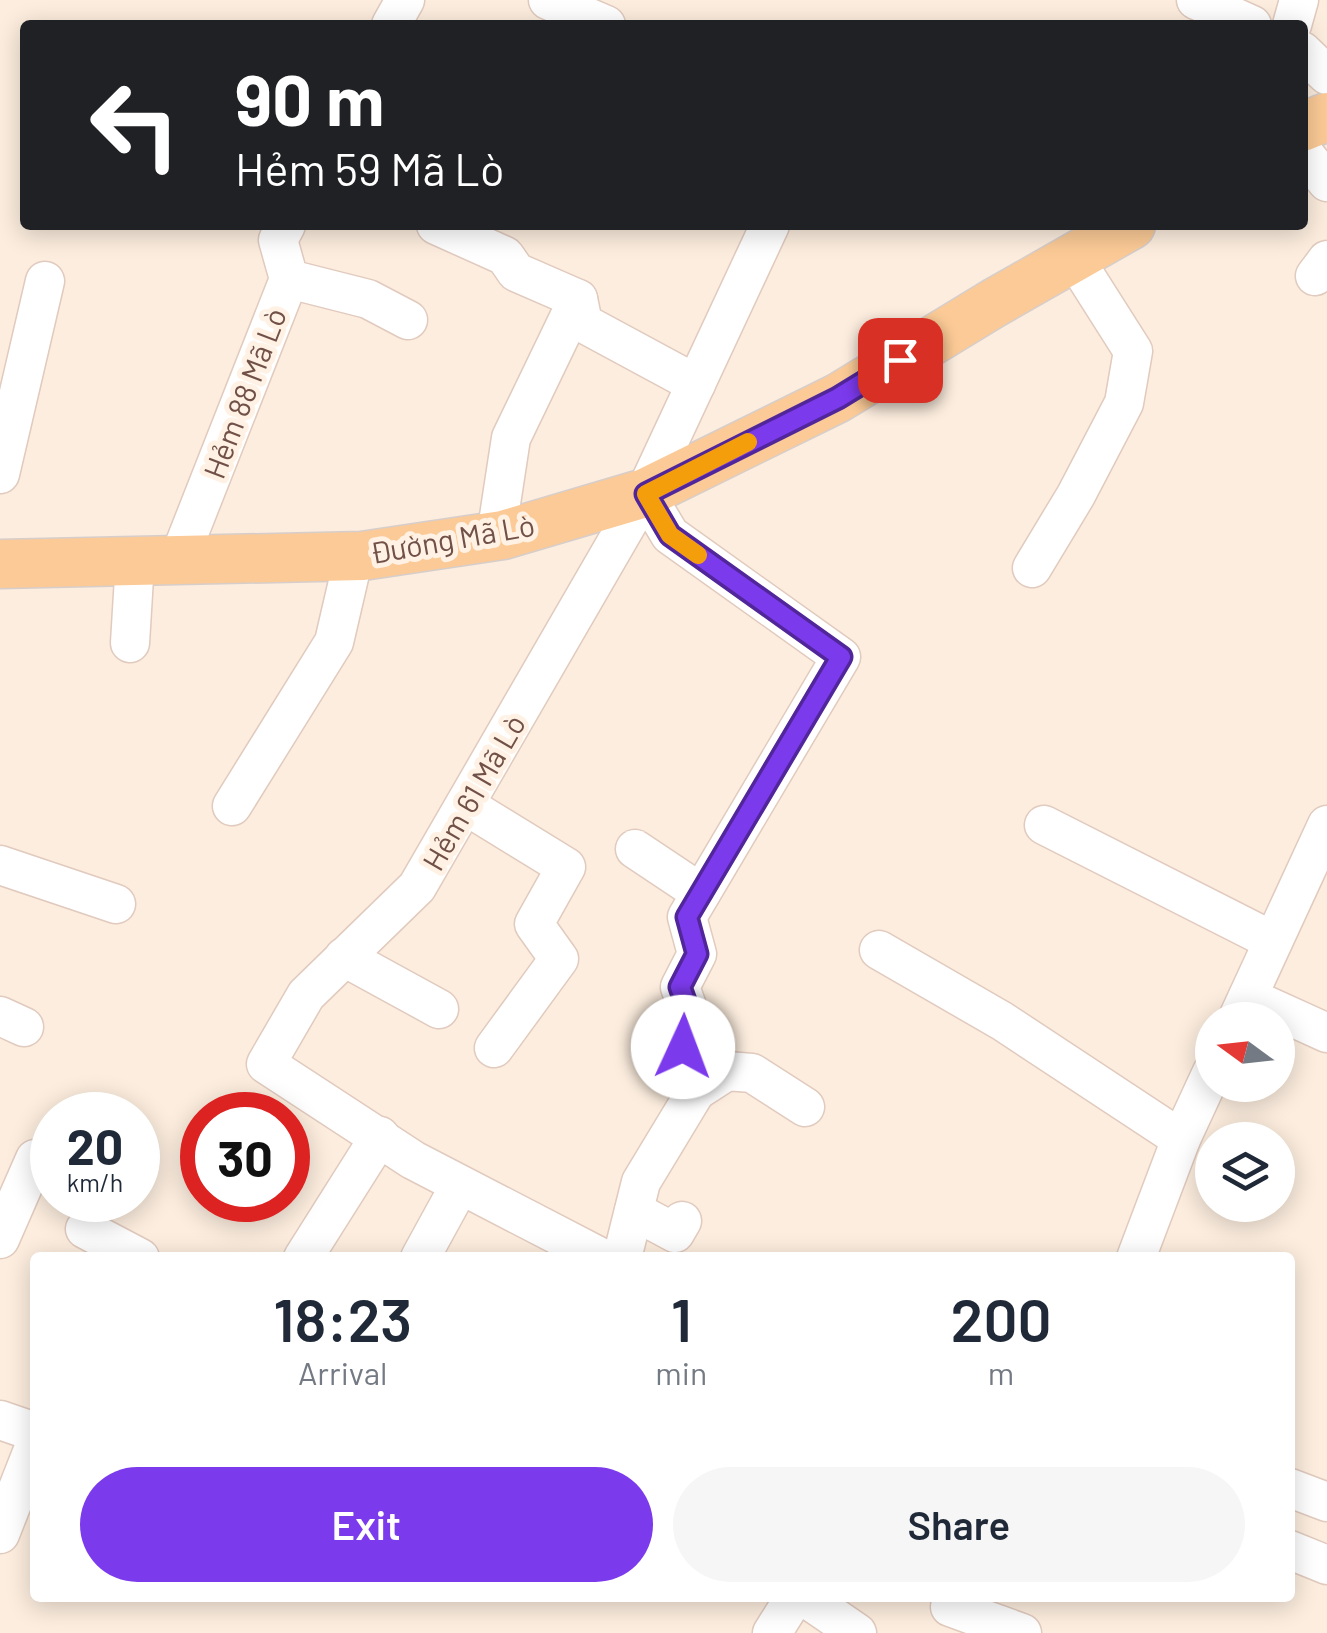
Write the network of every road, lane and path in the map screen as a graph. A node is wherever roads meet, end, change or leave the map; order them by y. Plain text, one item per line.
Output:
1 (548, 0) edge
2 (594, 20) edge
3 (1308, 58) edge
4 (1327, 76) edge
5 (1308, 158) edge
6 (1327, 182) edge
7 (283, 230) edge
8 (447, 230) edge
9 (768, 230) edge
10 (1122, 230) edge
11 (1074, 258) junction
12 (289, 279) junction
13 (44, 281) dead end
14 (578, 299) junction
15 (408, 320) dead end
16 (696, 384) junction
17 (0, 474) edge
18 (646, 494) junction
19 (496, 536) junction
20 (354, 556) junction
21 (157, 561) junction
22 (0, 564) edge
23 (1032, 568) dead end
24 (130, 642) dead end
25 (465, 805) junction
26 (232, 806) dead end
27 (1044, 825) dead end
28 (1327, 825) edge
29 (635, 849) dead end
30 (0, 866) edge
31 (702, 893) junction
32 (116, 904) dead end
33 (1273, 941) junction
34 (879, 950) dead end
35 (344, 957) junction
36 (1245, 1002) edge
37 (438, 1009) dead end
38 (1295, 1024) edge
39 (1327, 1033) edge
40 (494, 1048) dead end
41 (696, 1091) junction
42 (1198, 1102) edge
43 (805, 1107) dead end
44 (380, 1136) junction
45 (1181, 1139) junction
46 (30, 1170) edge
47 (460, 1185) junction
48 (637, 1196) junction
49 (682, 1221) dead end
50 (86, 1228) dead end
51 (0, 1239) edge
52 (129, 1252) edge
53 (306, 1252) edge
54 (423, 1252) edge
55 (590, 1252) edge
56 (623, 1252) edge
57 (1138, 1252) edge
58 (0, 1420) edge
59 (30, 1430) edge
60 (30, 1459) edge
61 (1295, 1490) edge
62 (1327, 1502) edge
63 (0, 1534) edge
64 (1295, 1552) edge
65 (1327, 1565) edge
66 (791, 1602) edge
67 (812, 1602) edge
68 (944, 1612) edge
69 (772, 1633) edge
70 (856, 1633) edge
71 (1022, 1633) edge

1 - 2 street
3 - 4 street
5 - 6 street
7 - 12 street, Hẻm 88 Mã Lò
8 - 14 street
9 - 16 street, Hẻm 61 Mã Lò
10 - 11 main road, Đường Mã Lò
11 - 18 main road, Đường Mã Lò
11 - 23 street
12 - 15 street
12 - 21 street, Hẻm 88 Mã Lò
13 - 17 street
14 - 16 street
14 - 19 street
16 - 18 street, Hẻm 61 Mã Lò
18 - 19 main road, Đường Mã Lò
18 - 25 street, Hẻm 61 Mã Lò
18 - 31 street
19 - 20 main road, Đường Mã Lò
20 - 21 main road, Đường Mã Lò
20 - 26 street
21 - 22 main road, Đường Mã Lò
21 - 24 street, Hẻm 88 Mã Lò
25 - 35 street, Hẻm 61 Mã Lò
25 - 40 street
27 - 33 street
28 - 33 street
29 - 31 street
30 - 32 street
31 - 41 street
33 - 36 street
34 - 45 street
35 - 37 street
35 - 44 street, Hẻm 61 Mã Lò
38 - 39 street
41 - 43 street
41 - 48 street
42 - 45 street
44 - 47 street
44 - 53 street
45 - 57 street
46 - 51 street
47 - 54 street
47 - 55 street
48 - 49 street
48 - 56 street
50 - 52 street
58 - 59 street
60 - 63 street
61 - 62 street
64 - 65 street
66 - 69 street
67 - 70 street
68 - 71 street

